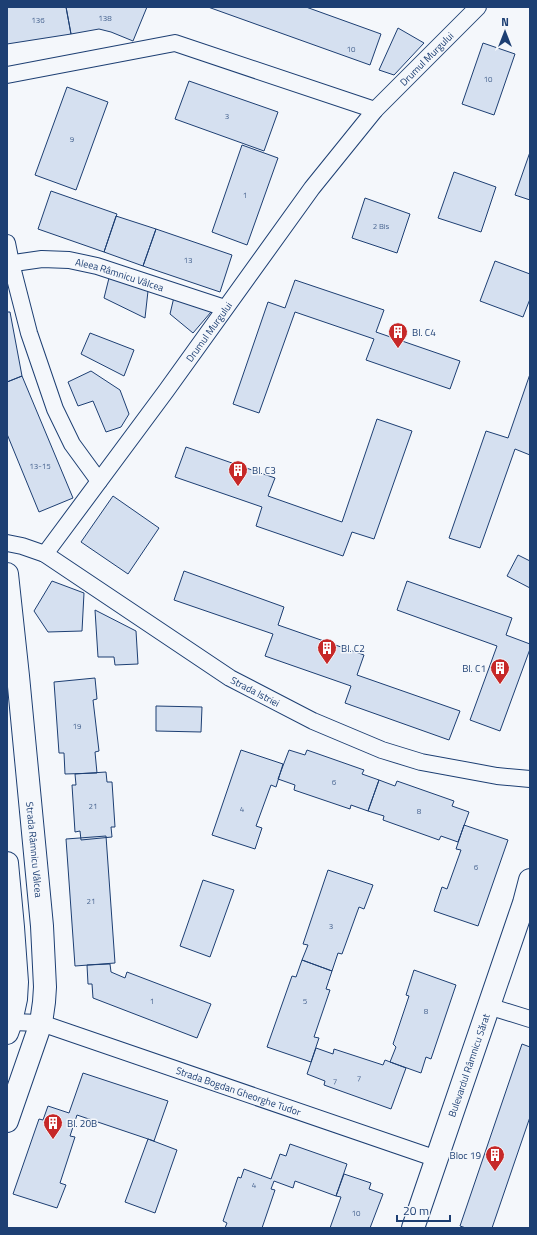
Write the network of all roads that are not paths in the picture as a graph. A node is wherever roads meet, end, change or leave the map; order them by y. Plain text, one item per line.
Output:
1 (478, 7) edge
2 (7, 75) edge
3 (375, 110) junction
4 (7, 243) edge
5 (9, 263) edge
6 (225, 308) junction
7 (99, 481) junction
8 (7, 543) edge
9 (45, 554) junction
10 (7, 574) edge
11 (13, 676) edge
12 (530, 779) edge
13 (7, 863) edge
14 (530, 880) edge
15 (527, 898) edge
16 (488, 1006) junction
17 (530, 1019) edge
18 (41, 1023) junction
19 (8, 1026) edge
20 (7, 1120) edge
21 (437, 1158) junction
22 (416, 1227) edge

1 - 3 street, Drumul Murgului
2 - 3 street
3 - 6 street, Drumul Murgului
4 - 5 street
5 - 6 street, Aleea Râmnicu Vâlcea
5 - 7 street
6 - 7 street, Drumul Murgului
7 - 9 street, Drumul Murgului
8 - 9 street, Strada Istriei
9 - 12 street, Strada Istriei
10 - 11 street, Strada Râmnicu Vâlcea
11 - 18 street, Strada Râmnicu Vâlcea
13 - 19 street
14 - 15 street, Bulevardul Râmnicu Sărat
15 - 16 street, Bulevardul Râmnicu Sărat
16 - 17 street
16 - 21 street, Bulevardul Râmnicu Sărat
18 - 19 street, Strada Bogdan Gheorghe Tudor
18 - 20 street, Strada Râmnicu Vâlcea
18 - 21 street, Strada Bogdan Gheorghe Tudor
21 - 22 street, Bulevardul Râmnicu Sărat

